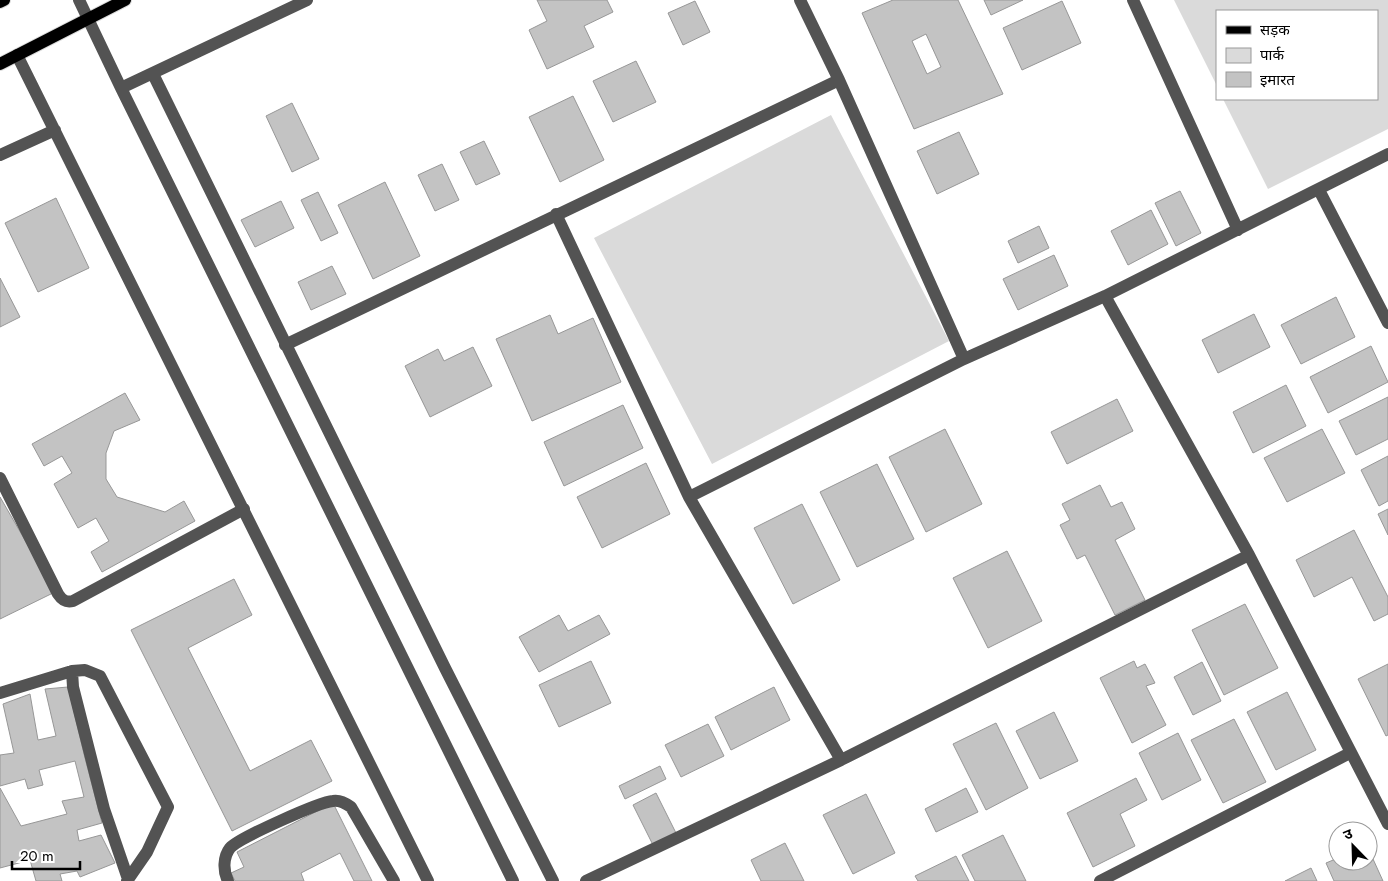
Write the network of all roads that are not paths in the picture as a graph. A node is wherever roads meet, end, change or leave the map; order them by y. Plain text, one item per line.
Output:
1 (4, 0) edge
2 (79, 0) edge
3 (125, 0) edge
4 (307, 0) edge
5 (800, 0) edge
6 (1133, 0) edge
7 (0, 2) edge
8 (88, 19) junction
9 (16, 55) junction
10 (0, 64) edge
11 (152, 74) junction
12 (839, 80) junction
13 (121, 88) junction
14 (55, 130) junction
15 (1388, 154) edge
16 (0, 155) edge
17 (1319, 190) junction
18 (556, 214) junction
19 (1238, 230) junction
20 (1105, 296) junction
21 (1388, 323) edge
22 (284, 345) junction
23 (964, 360) junction
24 (0, 478) edge
25 (689, 497) junction
26 (244, 509) junction
27 (1249, 555) junction
28 (72, 672) junction
29 (0, 693) edge
30 (1350, 753) junction
31 (841, 760) junction
32 (1388, 824) edge
33 (127, 880) edge
34 (228, 881) edge
35 (394, 881) edge
36 (428, 881) edge
37 (513, 881) edge
38 (553, 881) edge
39 (586, 881) edge
40 (1100, 881) edge

1 - 7 main road
2 - 8 street
3 - 8 main road
4 - 11 street
5 - 12 street
6 - 19 street
8 - 9 main road
8 - 13 street
9 - 10 main road
9 - 14 street
11 - 13 street
11 - 22 street
12 - 18 street
12 - 23 street
13 - 37 street
14 - 16 street
14 - 26 street
15 - 17 street
17 - 19 street
17 - 21 street
18 - 22 street
18 - 25 street
19 - 20 street
20 - 23 street
20 - 27 street
22 - 38 street
23 - 25 street
24 - 26 street
25 - 31 street
26 - 36 street
27 - 30 street
27 - 31 street
28 - 29 street
28 - 33 street
28 - 33 street
30 - 32 street
30 - 40 street
31 - 39 street
34 - 35 street

